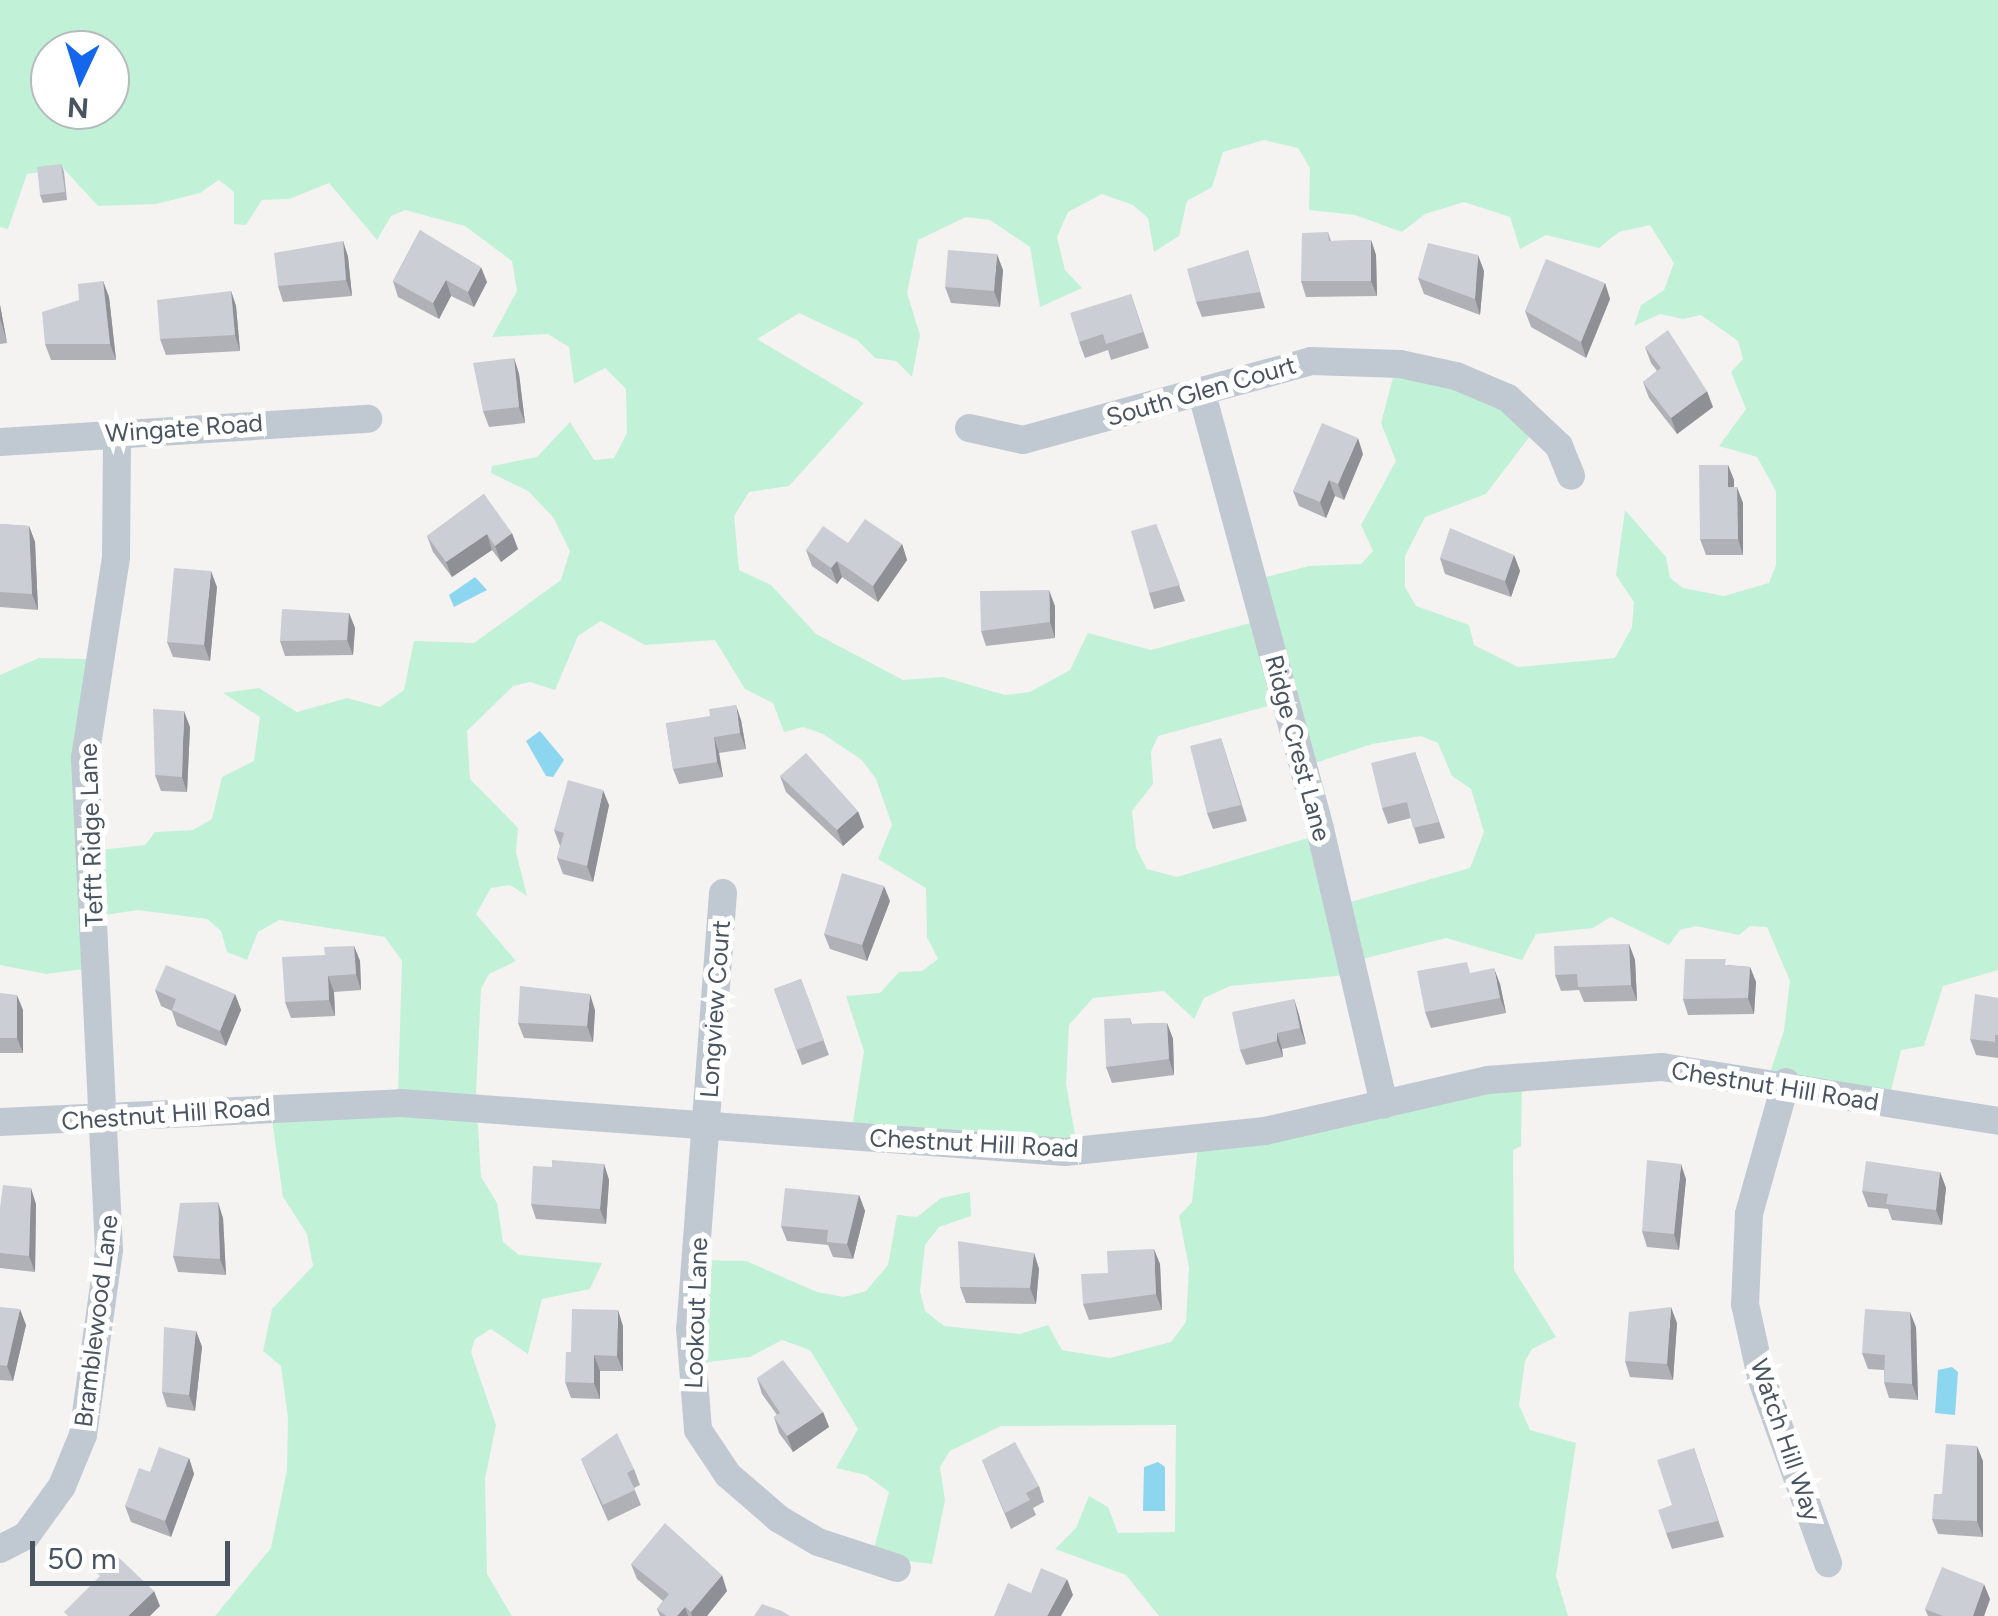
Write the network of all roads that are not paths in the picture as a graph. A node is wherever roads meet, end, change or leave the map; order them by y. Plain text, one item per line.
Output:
1 (1202, 394) junction
2 (368, 419) dead end
3 (969, 428) dead end
4 (116, 432) junction
5 (0, 442) edge
6 (1571, 476) dead end
7 (723, 893) dead end
8 (1786, 1082) junction
9 (1384, 1105) junction
10 (105, 1121) junction
11 (1998, 1121) edge
12 (0, 1122) edge
13 (707, 1125) junction
14 (0, 1548) edge
15 (1828, 1563) dead end
16 (898, 1568) dead end

1 - 3 street, South Glen Court
1 - 6 street, South Glen Court
1 - 9 street, Ridge Crest Lane
2 - 4 street, Wingate Road
4 - 5 street, Wingate Road
4 - 10 street, Tefft Ridge Lane
7 - 13 street, Longview Court
8 - 9 street, Chestnut Hill Road
8 - 11 street, Chestnut Hill Road
8 - 15 street, Watch Hill Way
9 - 13 street, Chestnut Hill Road
10 - 12 street, Chestnut Hill Road
10 - 13 street, Chestnut Hill Road
10 - 14 street, Bramblewood Lane
13 - 16 street, Lookout Lane

